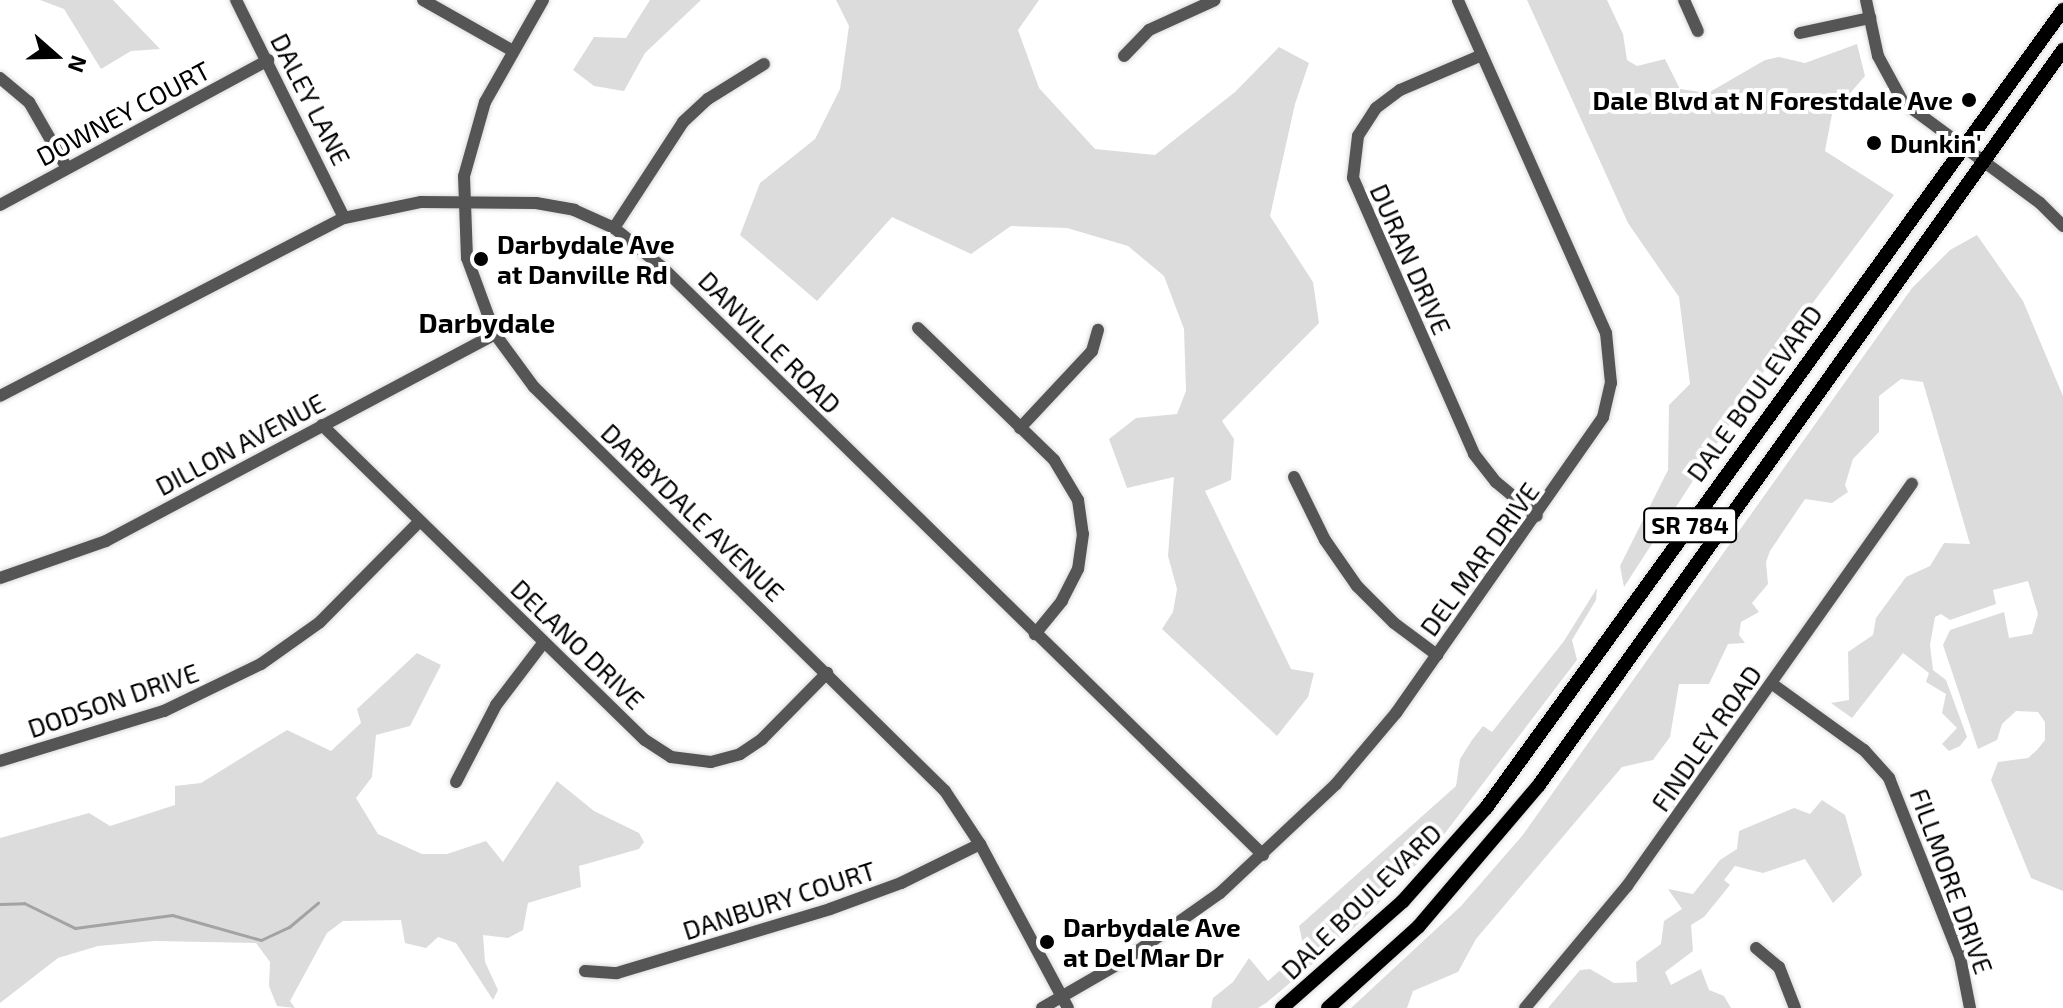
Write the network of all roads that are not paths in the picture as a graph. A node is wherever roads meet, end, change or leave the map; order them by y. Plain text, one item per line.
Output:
1 (236, 0) edge
2 (423, 0) edge
3 (543, 0) edge
4 (1215, 0) edge
5 (1458, 0) edge
6 (1684, 0) edge
7 (1866, 0) edge
8 (2063, 10) edge
9 (1870, 18) junction
10 (1698, 31) dead end
11 (1800, 33) dead end
12 (2063, 50) edge
13 (513, 51) junction
14 (1482, 55) junction
15 (1124, 56) dead end
16 (268, 60) junction
17 (764, 64) dead end
18 (0, 78) edge
19 (1960, 146) junction
20 (1981, 161) junction
21 (67, 168) junction
22 (462, 201) junction
23 (0, 205) edge
24 (344, 218) junction
25 (2063, 226) edge
26 (614, 228) junction
27 (918, 328) dead end
28 (1098, 330) dead end
29 (495, 334) junction
30 (0, 396) edge
31 (322, 425) junction
32 (1020, 428) junction
33 (1294, 477) dead end
34 (1912, 484) dead end
35 (1537, 516) junction
36 (420, 521) junction
37 (0, 578) edge
38 (1035, 634) junction
39 (544, 642) junction
40 (1437, 655) junction
41 (827, 673) junction
42 (1771, 683) junction
43 (0, 761) edge
44 (456, 782) dead end
45 (980, 844) junction
46 (1263, 855) junction
47 (1756, 948) dead end
48 (585, 971) dead end
49 (1065, 1003) edge
50 (1042, 1008) edge
51 (1282, 1008) edge
52 (1328, 1008) edge
53 (1525, 1008) edge
54 (1795, 1008) edge
55 (1970, 1008) edge

1 - 16 street, DALEY LANE
2 - 13 street
3 - 13 street, DARBYDALE AVENUE
4 - 15 street
5 - 14 street, DEL MAR DRIVE
6 - 10 street
7 - 9 street
8 - 19 main road, DALE BOULEVARD / SR 784
9 - 11 street
9 - 19 street
12 - 20 main road, DALE BOULEVARD / SR 784
13 - 22 street, DARBYDALE AVENUE
14 - 35 street, DEL MAR DRIVE
14 - 35 street, DURAN DRIVE
16 - 21 street, DOWNEY COURT
16 - 24 street, DALEY LANE
17 - 26 street
18 - 21 street
19 - 20 street
19 - 51 main road, DALE BOULEVARD / SR 784
20 - 25 street
20 - 52 main road, DALE BOULEVARD / SR 784
21 - 23 street, DOWNEY COURT
22 - 24 street, DANVILLE ROAD
22 - 26 street, DANVILLE ROAD
22 - 29 street, DARBYDALE AVENUE
24 - 30 street, DANVILLE ROAD
26 - 38 street, DANVILLE ROAD
27 - 32 street
28 - 32 street
29 - 31 street, DILLON AVENUE
29 - 41 street, DARBYDALE AVENUE
31 - 36 street, DELANO DRIVE
31 - 37 street, DILLON AVENUE
32 - 38 street
33 - 40 street
34 - 42 street, FINDLEY ROAD
35 - 40 street, DEL MAR DRIVE
36 - 39 street, DELANO DRIVE
36 - 43 street, DODSON DRIVE
38 - 46 street, DANVILLE ROAD
39 - 41 street, DELANO DRIVE
39 - 44 street
40 - 46 street, DEL MAR DRIVE
41 - 45 street, DARBYDALE AVENUE
42 - 53 street, FINDLEY ROAD
42 - 55 street, FILLMORE DRIVE
45 - 48 street, DANBURY COURT
45 - 49 street, DARBYDALE AVENUE
46 - 49 street, DEL MAR DRIVE
47 - 54 street
49 - 50 street, DEL MAR DRIVE

